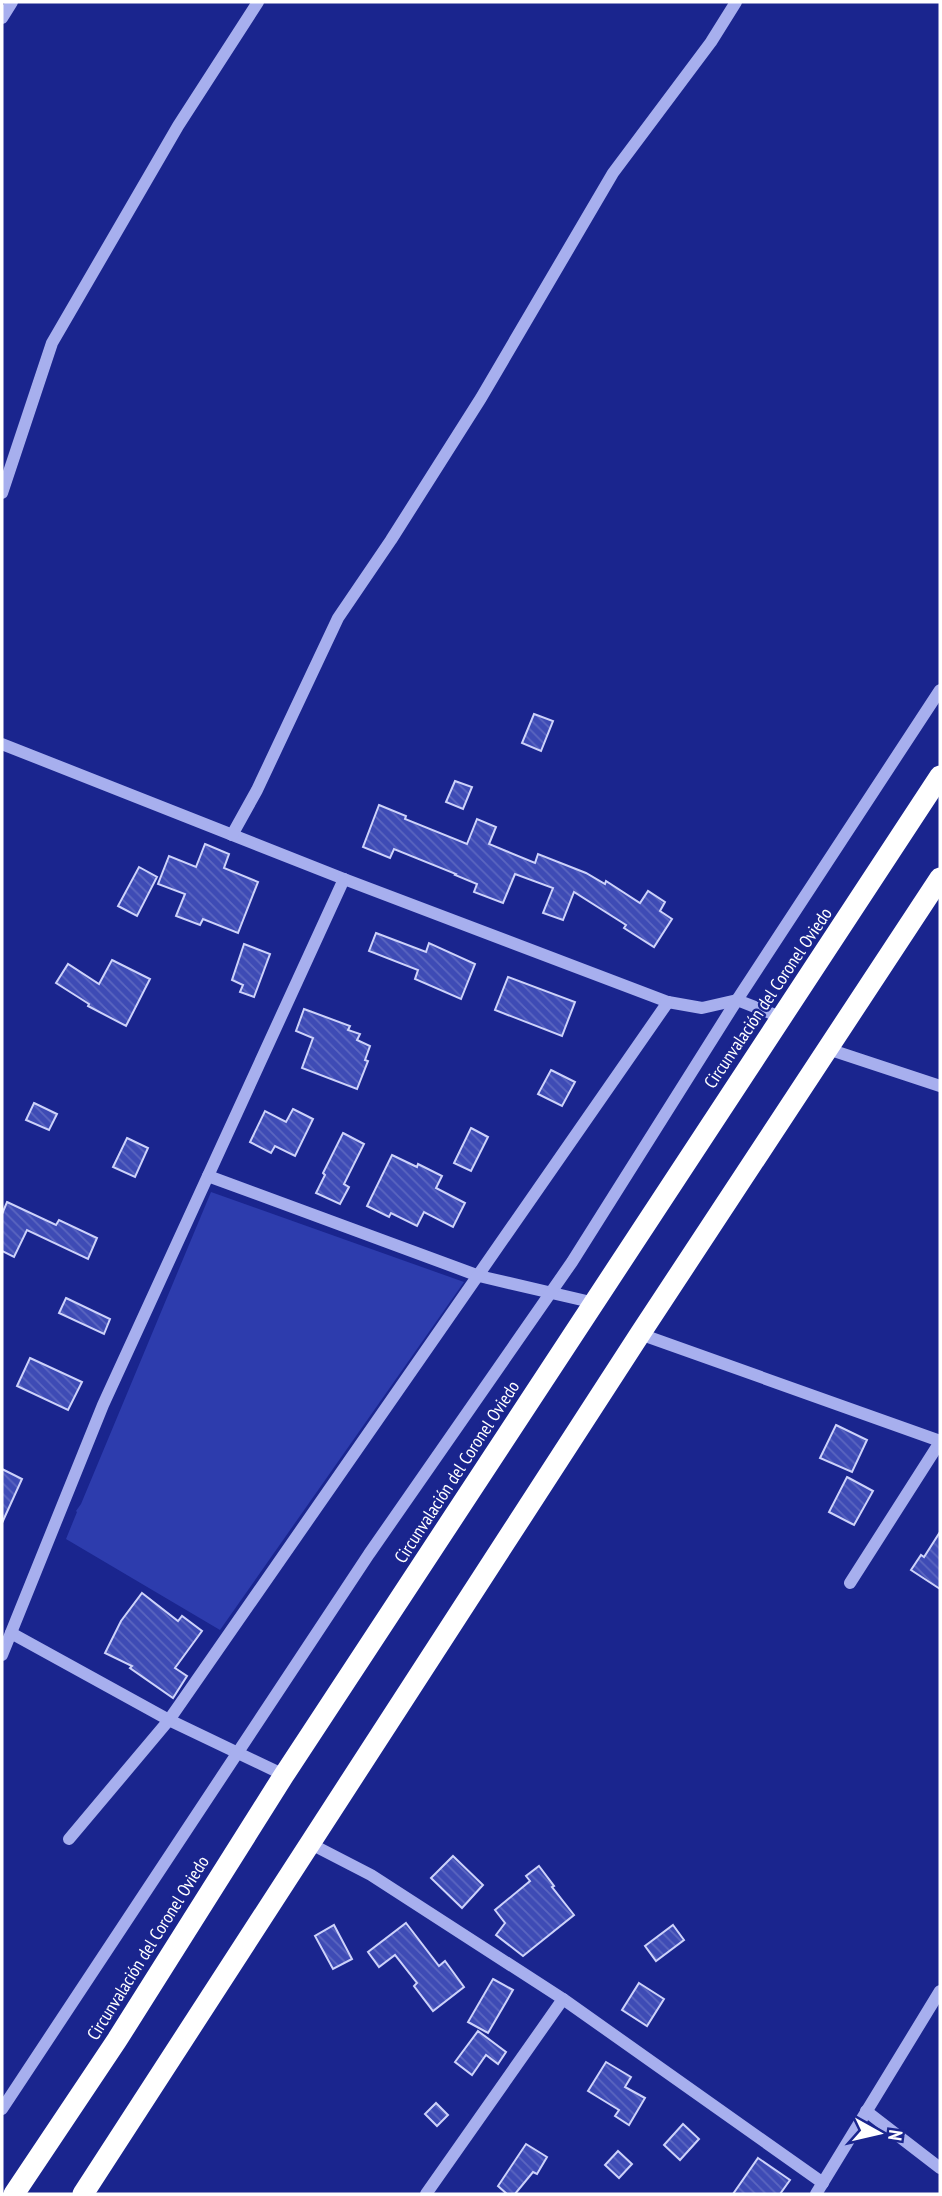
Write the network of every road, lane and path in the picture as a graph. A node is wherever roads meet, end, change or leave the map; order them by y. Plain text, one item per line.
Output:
1 (12, 2) edge
2 (258, 2) edge
3 (736, 2) edge
4 (2, 18) edge
5 (2, 492) edge
6 (940, 691) edge
7 (2, 744) edge
8 (940, 776) edge
9 (232, 835) junction
10 (940, 878) edge
11 (344, 879) junction
12 (737, 1000) junction
13 (668, 1002) junction
14 (783, 1017) junction
15 (828, 1048) junction
16 (940, 1086) edge
17 (208, 1176) junction
18 (479, 1276) junction
19 (549, 1293) junction
20 (595, 1303) junction
21 (640, 1334) junction
22 (940, 1441) edge
23 (850, 1583) dead end
24 (11, 1633) junction
25 (2, 1655) edge
26 (169, 1720) junction
27 (238, 1753) junction
28 (284, 1775) junction
29 (69, 1839) dead end
30 (309, 1843) junction
31 (940, 1991) edge
32 (563, 2000) junction
33 (2, 2109) edge
34 (866, 2111) junction
35 (940, 2168) edge
36 (819, 2189) edge
37 (14, 2194) edge
38 (83, 2194) edge
39 (426, 2194) edge

1 - 4 street
2 - 5 street
3 - 9 street
6 - 12 street
7 - 9 street
8 - 14 highway, Circunvalación del Coronel Oviedo
9 - 11 street
10 - 15 highway
11 - 13 street
11 - 17 street
12 - 13 street
12 - 14 street
12 - 19 street
13 - 18 street
14 - 20 highway, Circunvalación del Coronel Oviedo
15 - 16 street
15 - 21 highway
17 - 18 street
17 - 24 street
18 - 19 street
18 - 26 street
19 - 20 street
19 - 27 street
20 - 28 highway, Circunvalación del Coronel Oviedo
21 - 22 street
21 - 30 highway
22 - 23 street
24 - 25 street
24 - 26 street
26 - 27 street
26 - 29 street
27 - 28 street
27 - 33 street
28 - 37 highway, Circunvalación del Coronel Oviedo
30 - 32 street
30 - 38 highway
31 - 34 street
32 - 36 street
32 - 39 street
34 - 35 street
34 - 36 street

